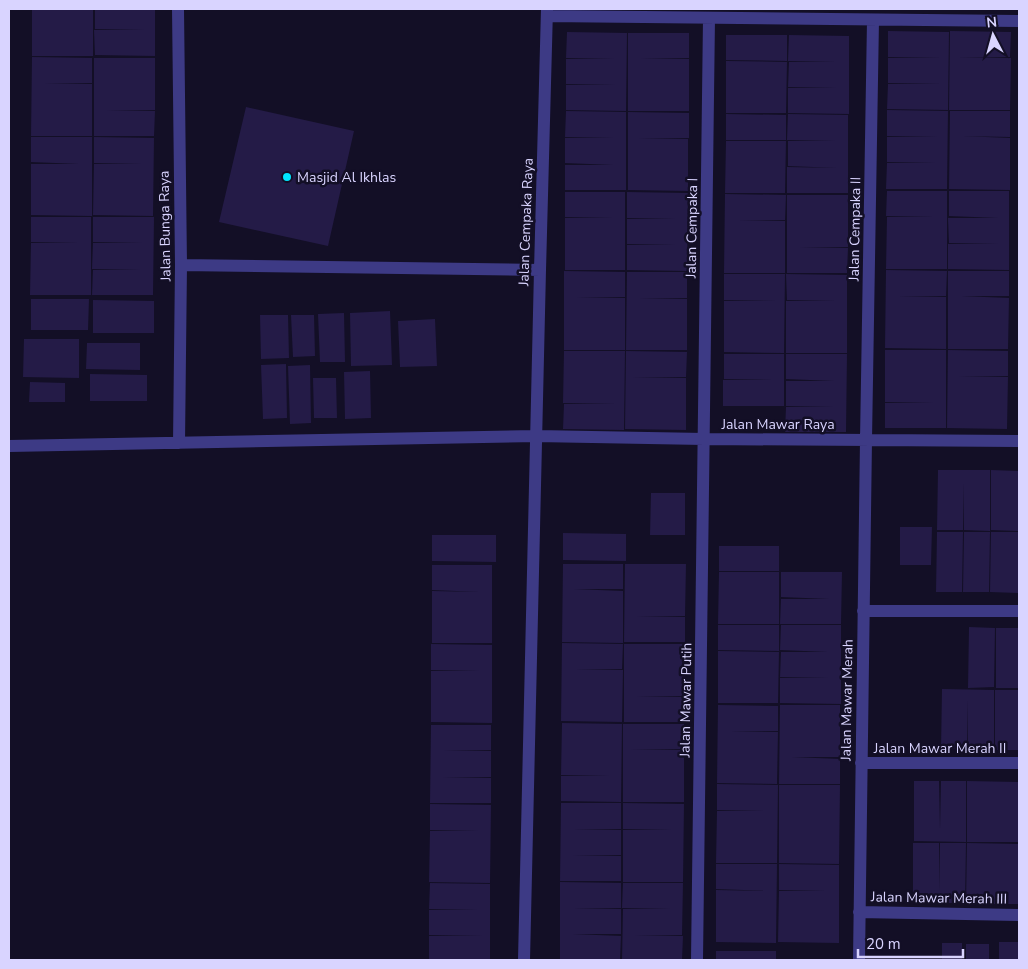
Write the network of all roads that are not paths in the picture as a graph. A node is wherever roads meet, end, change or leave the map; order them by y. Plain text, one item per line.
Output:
1 (178, 9) edge
2 (547, 12) edge
3 (709, 18) junction
4 (873, 20) junction
5 (1019, 21) edge
6 (181, 265) junction
7 (540, 270) junction
8 (536, 436) junction
9 (704, 439) junction
10 (866, 440) junction
11 (1019, 441) edge
12 (179, 442) junction
13 (9, 446) edge
14 (863, 611) junction
15 (1019, 611) edge
16 (861, 763) junction
17 (1019, 764) edge
18 (859, 912) junction
19 (1019, 914) edge
20 (524, 960) edge
21 (697, 960) edge
22 (859, 960) edge

1 - 6 street, Jalan Bunga Raya
2 - 3 street
2 - 7 street, Jalan Cempaka Raya
3 - 4 street
3 - 9 street, Jalan Cempaka I
4 - 5 street
4 - 10 street, Jalan Cempaka II
6 - 7 street
6 - 12 street, Jalan Bunga Raya
7 - 8 street, Jalan Cempaka Raya
8 - 9 street, Jalan Mawar Raya
8 - 12 street, Jalan Mawar Raya
8 - 20 street, Jalan Cempaka Raya
9 - 10 street, Jalan Mawar Raya
9 - 21 street, Jalan Mawar Putih
10 - 11 street, Jalan Mawar Raya
10 - 14 street, Jalan Mawar Merah
12 - 13 street, Jalan Mawar Raya
14 - 15 street
14 - 16 street, Jalan Mawar Merah
16 - 17 street, Jalan Mawar Merah II
16 - 18 street, Jalan Mawar Merah
18 - 19 street, Jalan Mawar Merah III
18 - 22 street, Jalan Mawar Merah

